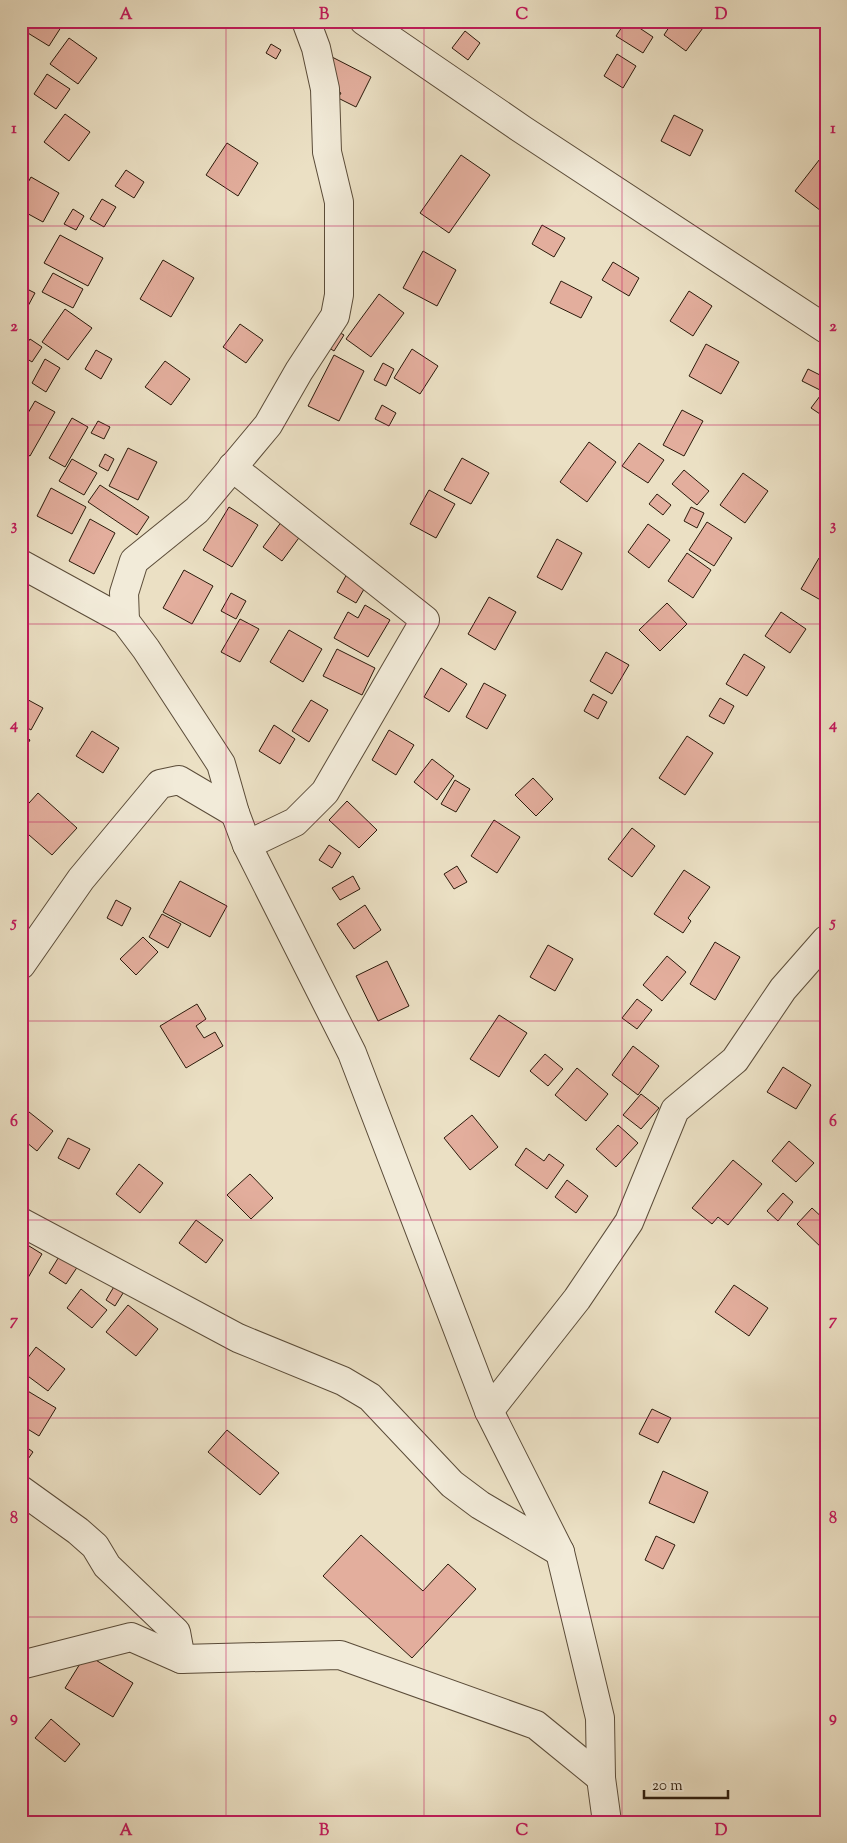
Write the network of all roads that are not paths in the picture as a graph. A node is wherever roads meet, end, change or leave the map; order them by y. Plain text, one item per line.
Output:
1 (306, 21) edge
2 (364, 21) edge
3 (826, 330) edge
4 (232, 467) junction
5 (21, 564) edge
6 (125, 621) junction
7 (235, 813) junction
8 (247, 845) junction
9 (826, 940) edge
10 (21, 966) edge
11 (21, 1222) edge
12 (489, 1411) junction
13 (21, 1490) edge
14 (560, 1552) junction
15 (181, 1659) junction
16 (21, 1665) edge
17 (601, 1778) junction
18 (607, 1822) edge

1 - 4 street
2 - 3 street
4 - 6 street
4 - 8 street
5 - 6 street
6 - 7 street
7 - 8 street
7 - 10 street
8 - 12 street
9 - 12 street
11 - 14 street
12 - 14 street
13 - 15 street
14 - 17 street
15 - 16 street
15 - 17 street
17 - 18 street

